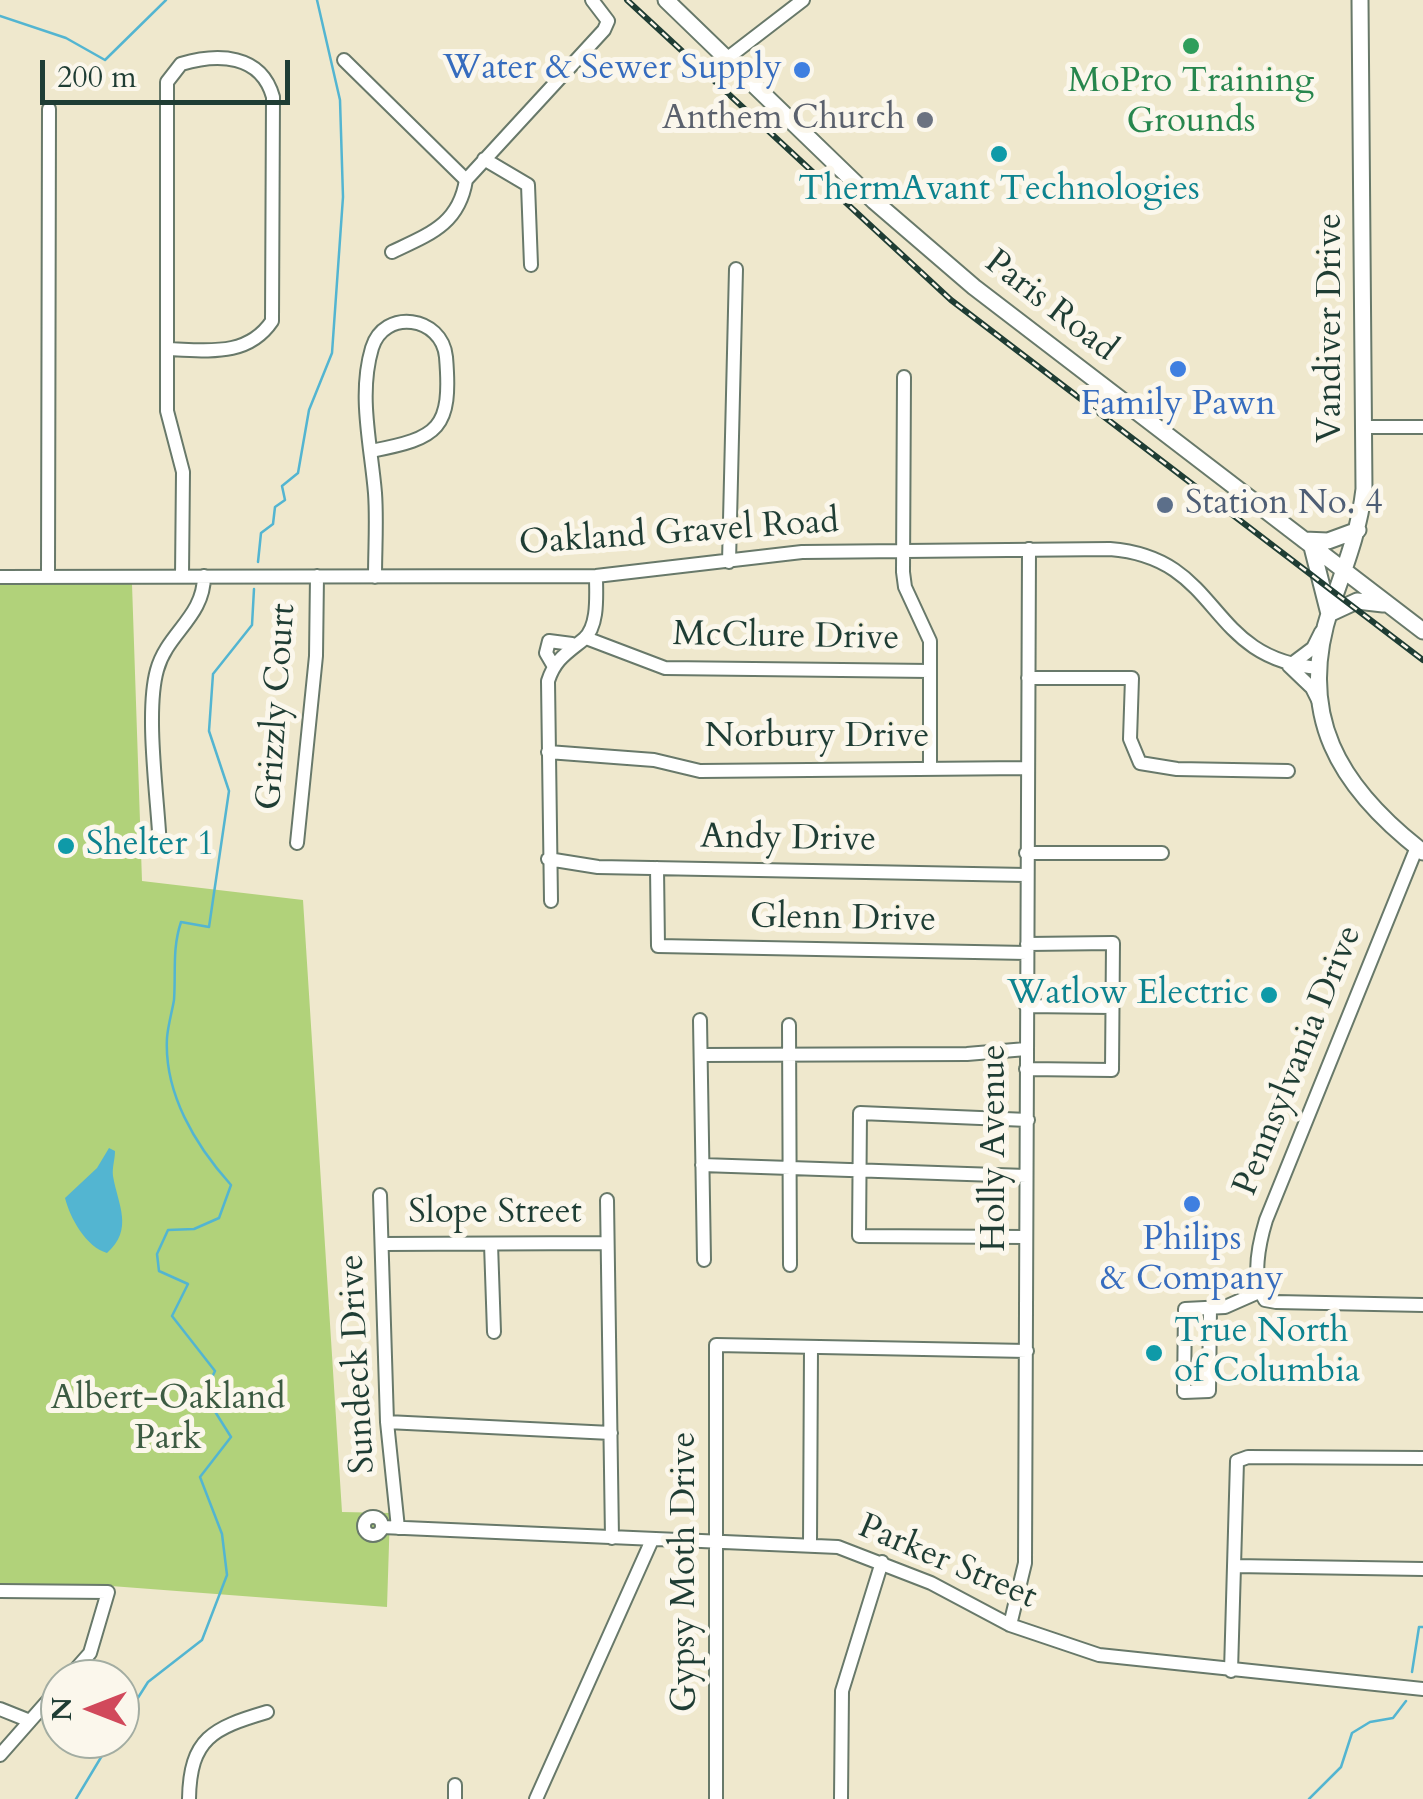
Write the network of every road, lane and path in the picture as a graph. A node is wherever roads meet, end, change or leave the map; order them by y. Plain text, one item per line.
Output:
1 (592, 0) edge
2 (666, 0) edge
3 (803, 0) edge
4 (1360, 0) edge
5 (344, 60) dead end
6 (725, 60) junction
7 (49, 109) dead end
8 (484, 159) junction
9 (466, 180) junction
10 (392, 252) dead end
11 (531, 266) dead end
12 (736, 269) dead end
13 (167, 349) junction
14 (904, 377) dead end
15 (1363, 427) junction
16 (1423, 427) edge
17 (371, 451) junction
18 (1358, 530) junction
19 (1308, 543) junction
20 (1029, 549) junction
21 (902, 550) junction
22 (729, 562) junction
23 (1345, 572) junction
24 (182, 576) junction
25 (204, 576) junction
26 (318, 576) junction
27 (596, 576) junction
28 (0, 577) edge
29 (48, 577) junction
30 (375, 577) junction
31 (1387, 604) junction
32 (1328, 617) junction
33 (1423, 632) edge
34 (586, 638) junction
35 (1289, 666) junction
36 (1319, 668) junction
37 (930, 671) junction
38 (1028, 678) junction
39 (1320, 708) junction
40 (548, 752) junction
41 (1027, 768) junction
42 (930, 769) junction
43 (1288, 772) dead end
44 (297, 843) dead end
45 (160, 848) dead end
46 (1420, 849) edge
47 (1026, 853) junction
48 (1162, 853) dead end
49 (548, 860) junction
50 (657, 868) junction
51 (1026, 875) junction
52 (551, 901) dead end
53 (1027, 948) junction
54 (1026, 1006) junction
55 (1112, 1007) junction
56 (700, 1020) dead end
57 (789, 1025) dead end
58 (1026, 1049) junction
59 (790, 1052) junction
60 (700, 1055) junction
61 (1026, 1069) junction
62 (1028, 1120) junction
63 (702, 1165) junction
64 (791, 1170) junction
65 (858, 1172) junction
66 (1026, 1176) junction
67 (380, 1196) dead end
68 (607, 1200) dead end
69 (1024, 1237) junction
70 (608, 1243) junction
71 (382, 1244) junction
72 (491, 1244) junction
73 (704, 1260) dead end
74 (790, 1265) dead end
75 (1262, 1296) junction
76 (1423, 1305) edge
77 (1210, 1308) junction
78 (494, 1332) dead end
79 (811, 1347) junction
80 (1026, 1351) junction
81 (387, 1422) junction
82 (611, 1433) junction
83 (1423, 1458) edge
84 (382, 1527) dead end
85 (398, 1528) junction
86 (612, 1538) junction
87 (652, 1540) junction
88 (716, 1542) junction
89 (810, 1544) junction
90 (882, 1562) junction
91 (1234, 1566) junction
92 (1423, 1569) edge
93 (0, 1591) edge
94 (1010, 1624) junction
95 (85, 1659) edge
96 (1231, 1671) junction
97 (1423, 1689) edge
98 (0, 1709) edge
99 (40, 1710) edge
100 (267, 1712) dead end
101 (30, 1721) junction
102 (0, 1755) edge
103 (189, 1799) edge
104 (536, 1799) edge
105 (716, 1799) edge
106 (841, 1799) edge

1 - 8 street
2 - 6 main road, Paris Road
3 - 6 street
4 - 15 main road, Vandiver Drive
5 - 9 street
6 - 19 main road, Paris Road
7 - 29 street
8 - 9 street
8 - 11 street
9 - 10 street
12 - 22 street
13 - 13 street
13 - 24 street
14 - 21 street
15 - 16 street
15 - 18 main road, Vandiver Drive
17 - 17 street
17 - 30 street
18 - 19 main road
18 - 23 main road, Vandiver Drive
19 - 23 main road, Paris Road
19 - 32 main road
20 - 21 street, Oakland Gravel Road
20 - 35 street, Oakland Gravel Road
20 - 38 street, Holly Avenue
21 - 22 street, Oakland Gravel Road
21 - 37 street
22 - 27 street, Oakland Gravel Road
23 - 31 main road, Paris Road
23 - 32 main road, Vandiver Drive
24 - 25 street, Oakland Gravel Road
24 - 29 street, Oakland Gravel Road
25 - 26 street, Oakland Gravel Road
25 - 45 street
26 - 30 street, Oakland Gravel Road
26 - 44 street, Grizzly Court
27 - 30 street, Oakland Gravel Road
27 - 34 street
28 - 29 street, Oakland Gravel Road
31 - 32 main road
31 - 33 main road, Paris Road
32 - 35 street
32 - 36 main road, Vandiver Drive
34 - 37 street, McClure Drive
34 - 40 street
35 - 36 street, Oakland Gravel Road
35 - 39 street
36 - 39 main road, Vandiver Drive
37 - 42 street
38 - 41 street, Holly Avenue
38 - 43 street
39 - 46 main road, Vandiver Drive
40 - 42 street, Norbury Drive
40 - 49 street
41 - 42 street, Norbury Drive
41 - 47 street, Holly Avenue
46 - 75 street, Pennsylvania Drive
47 - 48 street
47 - 51 street, Holly Avenue
49 - 50 street, Andy Drive
49 - 52 street
50 - 51 street, Andy Drive
50 - 53 street, Glenn Drive
51 - 53 street, Holly Avenue
53 - 54 street, Holly Avenue
53 - 55 street, Glenn Drive
54 - 55 street
54 - 58 street, Holly Avenue
55 - 61 street
56 - 60 street
57 - 59 street
58 - 59 street
58 - 61 street, Holly Avenue
59 - 60 street
59 - 64 street
60 - 63 street
61 - 62 street, Holly Avenue
62 - 65 street
62 - 66 street, Holly Avenue
63 - 64 street
63 - 73 street
64 - 65 street
64 - 74 street
65 - 66 street
65 - 69 street
66 - 69 street, Holly Avenue
67 - 71 street, Sundeck Drive
68 - 70 street
69 - 80 street, Holly Avenue
70 - 72 street, Slope Street
70 - 82 street
71 - 72 street, Slope Street
71 - 81 street, Sundeck Drive
72 - 78 street
75 - 76 street
75 - 77 street
77 - 77 street
79 - 80 street
79 - 88 street, Gypsy Moth Drive
79 - 89 street
80 - 94 street, Holly Avenue
81 - 82 street
81 - 85 street, Sundeck Drive
82 - 86 street
83 - 91 street
84 - 85 street, Parker Street
85 - 86 street, Parker Street
86 - 87 street, Parker Street
87 - 88 street, Parker Street
87 - 104 street
88 - 89 street, Parker Street
88 - 105 street, Gypsy Moth Drive
89 - 90 street, Parker Street
90 - 94 street, Parker Street
90 - 106 street
91 - 92 street
91 - 96 street
93 - 95 street
94 - 96 street, Parker Street
96 - 97 street, Parker Street
98 - 101 street
99 - 101 street
100 - 103 street
101 - 102 street

